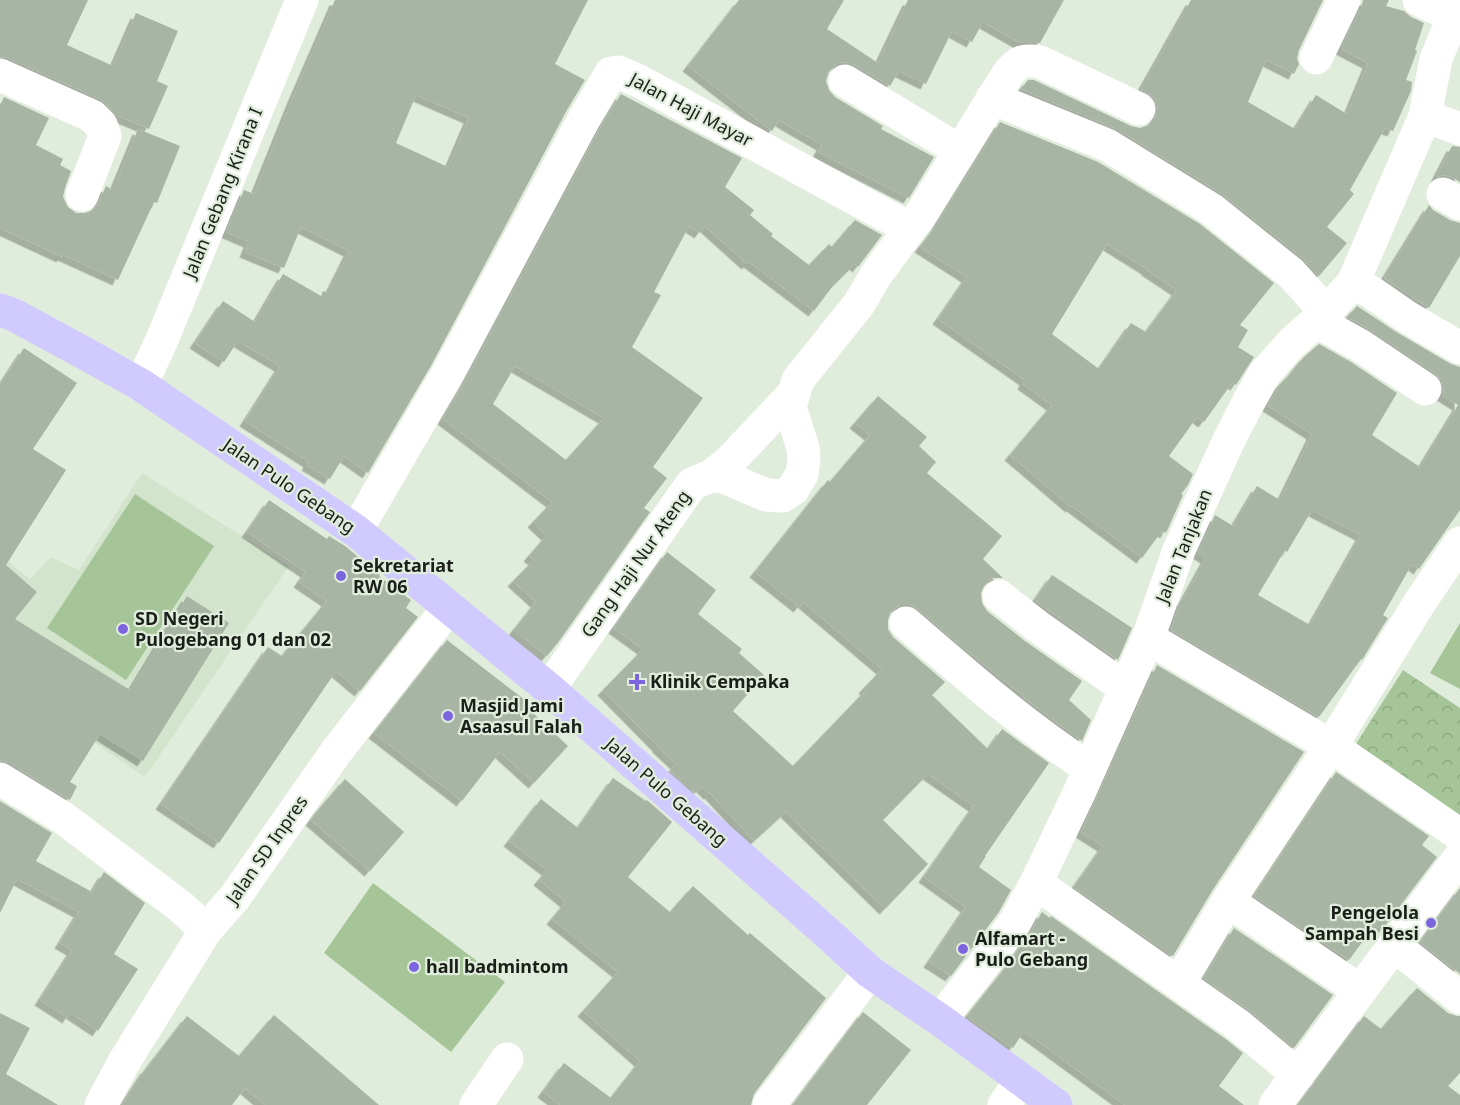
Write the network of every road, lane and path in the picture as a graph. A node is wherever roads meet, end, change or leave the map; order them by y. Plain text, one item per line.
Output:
1 (302, 0) edge
2 (1344, 0) edge
3 (1419, 0) edge
4 (1458, 12) edge
5 (1316, 58) dead end
6 (0, 75) edge
7 (844, 81) dead end
8 (992, 98) junction
9 (1139, 109) dead end
10 (1425, 116) junction
11 (1460, 129) edge
12 (960, 150) junction
13 (82, 195) dead end
14 (912, 226) junction
15 (1353, 283) junction
16 (0, 310) edge
17 (1321, 316) junction
18 (1460, 348) edge
19 (141, 385) junction
20 (1425, 389) dead end
21 (794, 393) junction
22 (711, 476) junction
23 (356, 531) junction
24 (1460, 543) edge
25 (999, 596) dead end
26 (449, 607) junction
27 (906, 623) dead end
28 (1148, 638) junction
29 (1125, 688) junction
30 (549, 689) junction
31 (1331, 746) junction
32 (1089, 768) junction
33 (0, 779) edge
34 (1460, 835) edge
35 (1460, 857) edge
36 (1036, 883) junction
37 (1228, 901) junction
38 (207, 930) junction
39 (1394, 945) junction
40 (870, 972) junction
41 (1179, 984) junction
42 (1359, 990) junction
43 (1460, 998) edge
44 (940, 1020) junction
45 (507, 1059) dead end
46 (1298, 1075) junction
47 (1012, 1092) edge
48 (101, 1105) edge
49 (476, 1105) edge
50 (769, 1105) edge
51 (1056, 1105) edge
52 (1275, 1105) edge

1 - 19 street, Jalan Gebang Kirana I
2 - 5 street
3 - 4 street
4 - 10 street, Jalan Tanjakan
6 - 13 street
7 - 12 street
8 - 9 street
8 - 12 street
8 - 17 street
10 - 11 street
10 - 15 street, Jalan Tanjakan
12 - 14 street
14 - 21 street, Gang Haji Nur Ateng
14 - 23 street, Jalan Haji Mayar
15 - 17 street, Jalan Tanjakan
15 - 18 street
16 - 19 main road, Jalan Pulo Gebang
17 - 20 street
17 - 28 street, Jalan Tanjakan
19 - 23 main road, Jalan Pulo Gebang
21 - 22 street, Gang Haji Nur Ateng
21 - 22 street
22 - 30 street, Gang Haji Nur Ateng
23 - 26 main road, Jalan Pulo Gebang
24 - 31 street
25 - 29 street
26 - 30 main road, Jalan Pulo Gebang
26 - 38 street, Jalan SD Inpres
27 - 32 street
28 - 29 street, Jalan Tanjakan
28 - 31 street
29 - 32 street, Jalan Tanjakan
30 - 40 main road, Jalan Pulo Gebang
31 - 34 street
31 - 37 street
32 - 36 street, Jalan Tanjakan
33 - 38 street
35 - 39 street
36 - 41 street
36 - 44 street, Jalan Tanjakan
37 - 41 street
37 - 42 street
38 - 48 street, Jalan SD Inpres
39 - 42 street
39 - 43 street
40 - 44 main road, Jalan Pulo Gebang
40 - 50 street
41 - 46 street
42 - 46 street
44 - 47 main road, Jalan Pulo Gebang
45 - 49 street
46 - 52 street
47 - 51 main road, Jalan Pulo Gebang

